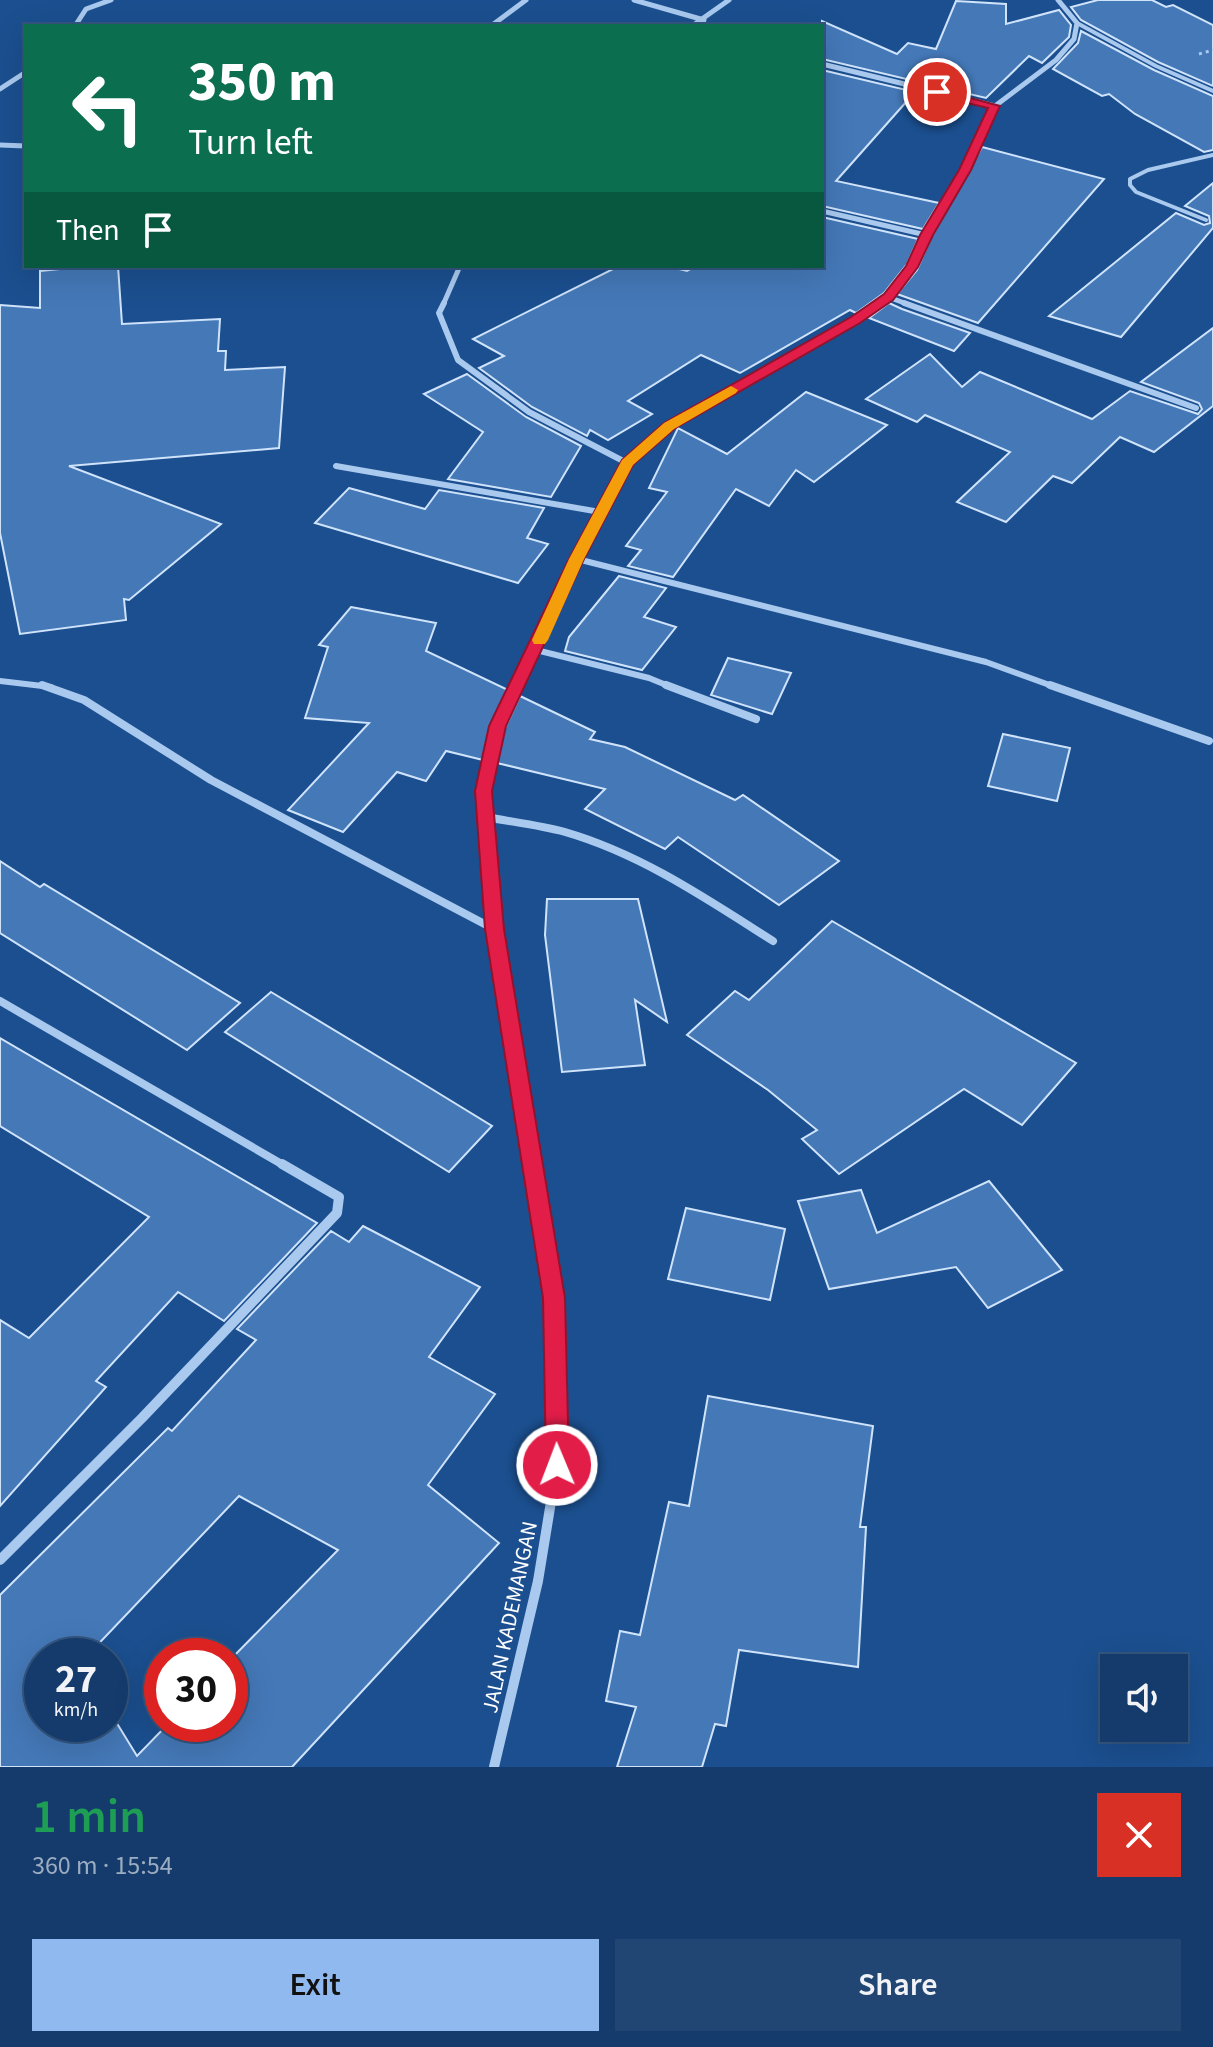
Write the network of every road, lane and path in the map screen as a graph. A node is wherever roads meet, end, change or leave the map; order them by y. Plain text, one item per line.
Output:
1 (111, 0) edge
2 (526, 0) edge
3 (634, 0) edge
4 (729, 0) edge
5 (1058, 0) edge
6 (704, 20) junction
7 (1077, 23) junction
8 (76, 24) edge
9 (494, 24) edge
10 (696, 24) edge
11 (824, 64) edge
12 (24, 73) edge
13 (0, 89) edge
14 (1213, 91) edge
15 (995, 106) junction
16 (0, 145) edge
17 (24, 146) edge
18 (1213, 155) edge
19 (824, 211) edge
20 (1206, 220) dead end
21 (926, 235) junction
22 (459, 268) edge
23 (888, 297) junction
24 (1196, 408) dead end
25 (627, 463) junction
26 (336, 466) dead end
27 (600, 512) junction
28 (577, 559) junction
29 (536, 650) junction
30 (0, 681) edge
31 (756, 719) dead end
32 (1209, 741) dead end
33 (486, 817) junction
34 (494, 929) junction
35 (773, 941) dead end
36 (0, 1001) edge
37 (0, 1560) edge
38 (494, 1767) edge

1 - 8 street
2 - 9 street
3 - 6 street
4 - 6 street
5 - 7 street
6 - 10 street
7 - 14 lane
7 - 15 street, JALAN KADEMANGAN
11 - 15 street
12 - 13 street
15 - 21 street, JALAN KADEMANGAN
16 - 17 street
18 - 20 lane
19 - 21 street
21 - 23 street, JALAN KADEMANGAN
22 - 25 street
23 - 24 street
23 - 25 street, JALAN KADEMANGAN
25 - 27 street, JALAN KADEMANGAN
26 - 27 street
27 - 28 street, JALAN KADEMANGAN
28 - 29 street, JALAN KADEMANGAN
28 - 32 street
29 - 31 street
29 - 33 street, JALAN KADEMANGAN
30 - 34 street
33 - 34 street, JALAN KADEMANGAN
33 - 35 street
34 - 38 street, JALAN KADEMANGAN
36 - 37 street

